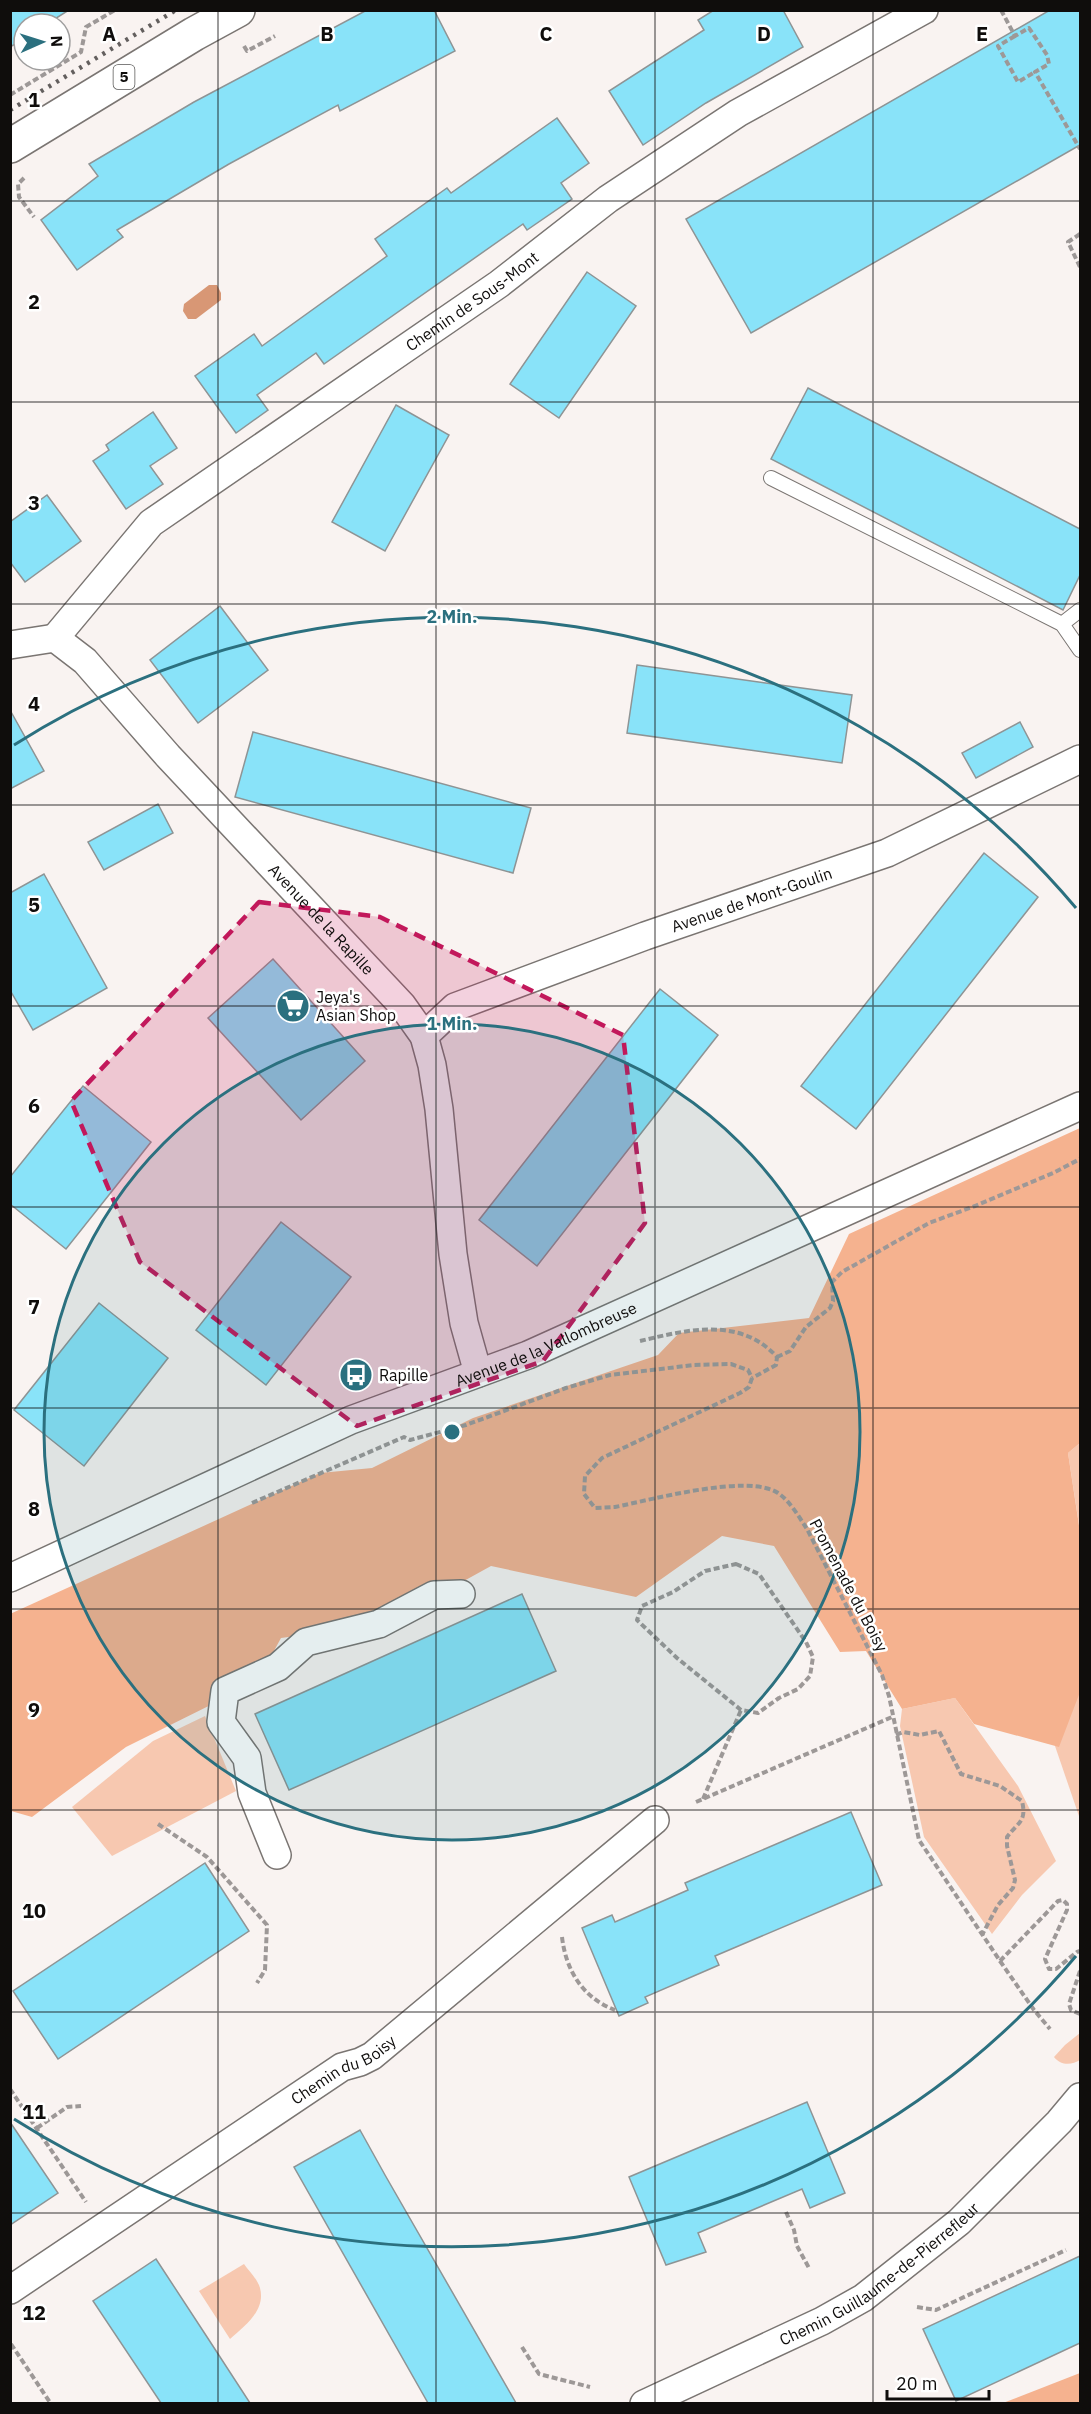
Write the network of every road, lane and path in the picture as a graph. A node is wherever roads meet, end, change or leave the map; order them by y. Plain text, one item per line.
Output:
1 (115, 10) edge
2 (238, 10) edge
3 (924, 10) edge
4 (1001, 10) edge
5 (275, 36) dead end
6 (1016, 36) junction
7 (247, 51) dead end
8 (1035, 72) junction
9 (10, 95) edge
10 (10, 146) edge
11 (1080, 149) edge
12 (19, 197) dead end
13 (34, 217) dead end
14 (1080, 234) edge
15 (1080, 267) edge
16 (771, 478) dead end
17 (1080, 610) edge
18 (1062, 624) junction
19 (55, 638) junction
20 (10, 645) edge
21 (1080, 650) edge
22 (1080, 759) edge
23 (424, 1036) junction
24 (1080, 1107) edge
25 (1080, 1159) edge
26 (636, 1342) dead end
27 (777, 1357) junction
28 (478, 1373) junction
29 (752, 1378) junction
30 (404, 1437) dead end
31 (10, 1578) edge
32 (462, 1594) dead end
33 (741, 1710) junction
34 (892, 1717) junction
35 (896, 1735) junction
36 (703, 1798) junction
37 (696, 1802) dead end
38 (655, 1820) dead end
39 (158, 1824) dead end
40 (277, 1855) dead end
41 (562, 1932) dead end
42 (982, 1935) junction
43 (1080, 1951) edge
44 (1000, 1961) junction
45 (1080, 1971) edge
46 (257, 1983) dead end
47 (615, 2010) dead end
48 (1080, 2014) edge
49 (1050, 2029) dead end
50 (10, 2089) edge
51 (1080, 2097) edge
52 (81, 2106) dead end
53 (37, 2128) junction
54 (87, 2203) dead end
55 (786, 2212) dead end
56 (1066, 2250) dead end
57 (809, 2268) dead end
58 (10, 2290) edge
59 (917, 2307) dead end
60 (11, 2344) edge
61 (522, 2347) dead end
62 (590, 2387) dead end
63 (51, 2403) edge
64 (644, 2403) edge

1 - 9 path
2 - 10 main road, 5
3 - 19 street, Chemin de Sous-Mont
4 - 6 path
5 - 7 path
6 - 8 path
6 - 8 path
8 - 11 path
12 - 13 path
14 - 15 path
16 - 18 lane
17 - 18 lane
18 - 21 lane
19 - 20 street
19 - 23 street, Avenue de la Rapille
22 - 23 street, Avenue de Mont-Goulin
23 - 28 street, Avenue de la Rapille
24 - 28 street, Avenue de la Vallombreuse
25 - 27 path
26 - 27 path
27 - 29 path
28 - 31 street, Avenue de la Vallombreuse
29 - 30 path
29 - 34 path, Promenade du Boisy
32 - 40 street
33 - 33 path
33 - 36 path
34 - 35 path
34 - 36 path
35 - 42 path
35 - 42 path
36 - 37 path
38 - 58 street, Chemin du Boisy
39 - 46 path
41 - 47 path
42 - 44 path
43 - 44 path
44 - 49 path
45 - 48 path
50 - 53 path
51 - 64 street, Chemin Guillaume-de-Pierrefleur
52 - 53 path
53 - 54 path
55 - 57 path
56 - 59 path
60 - 63 path
61 - 62 path

